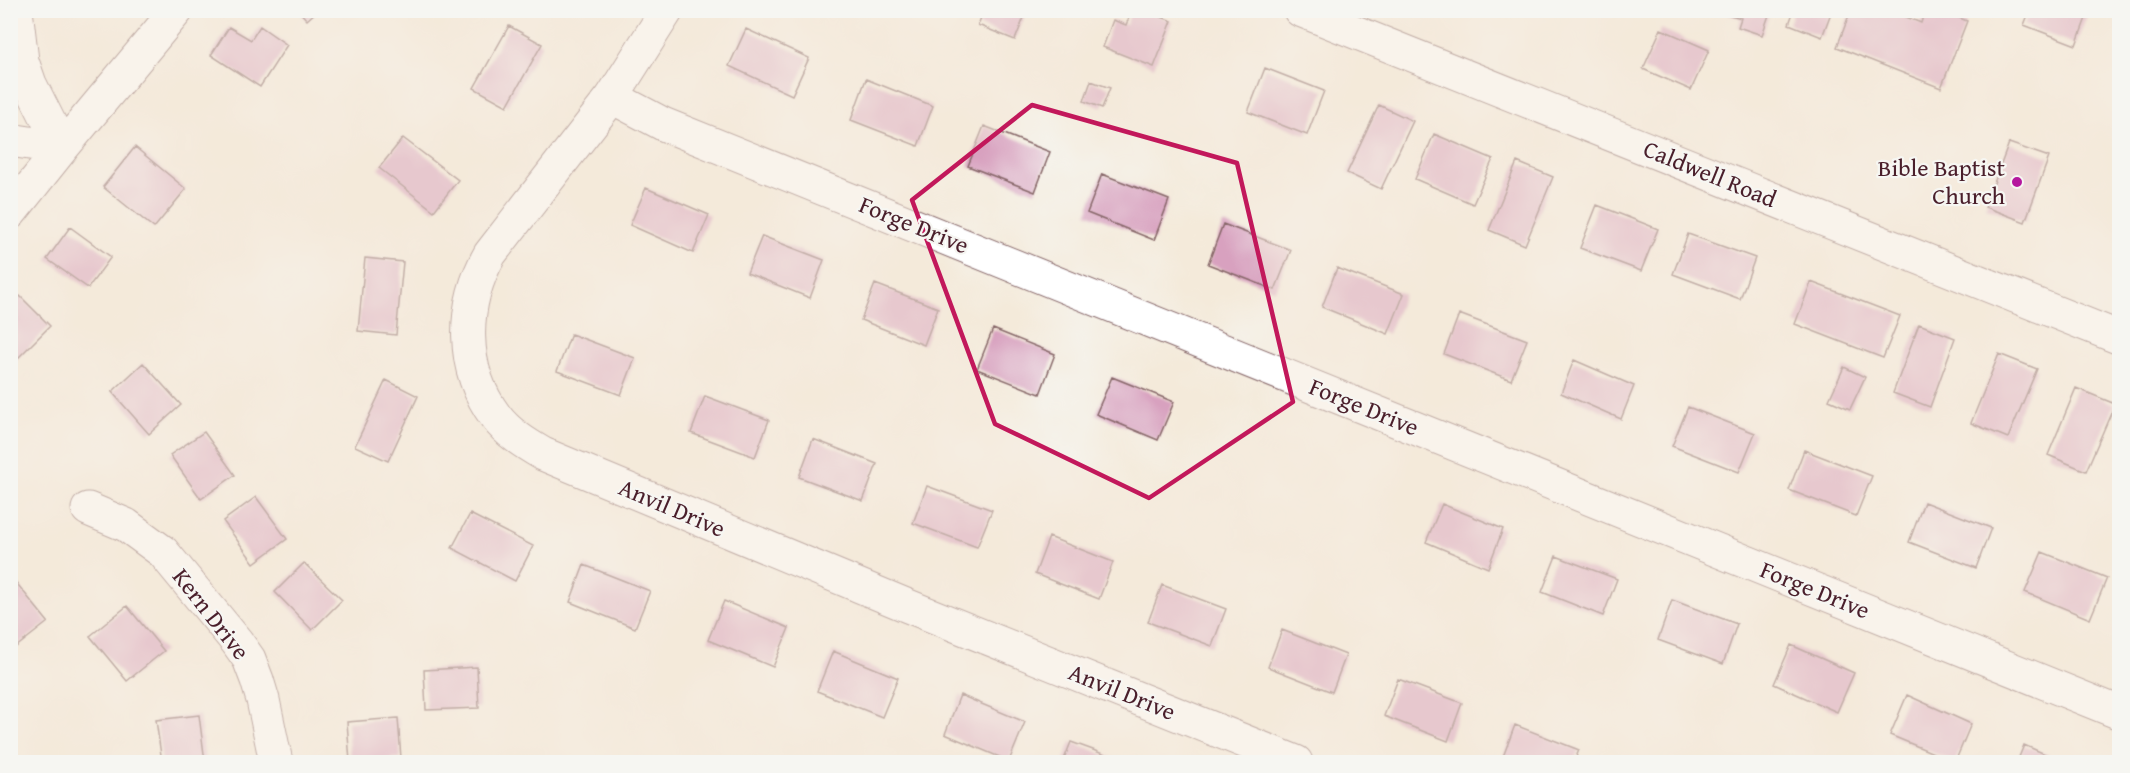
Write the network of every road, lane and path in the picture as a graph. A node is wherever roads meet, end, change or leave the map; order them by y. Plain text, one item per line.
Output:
1 (16, 10) edge
2 (177, 10) edge
3 (666, 10) edge
4 (1300, 10) edge
5 (612, 97) junction
6 (10, 140) edge
7 (62, 148) junction
8 (10, 213) edge
9 (2120, 338) edge
10 (88, 509) dead end
11 (2120, 713) edge
12 (276, 762) edge
13 (1296, 762) edge

1 - 7 street
2 - 7 street
3 - 5 street, Anvil Drive
4 - 9 street, Caldwell Road
5 - 11 street, Forge Drive
5 - 13 street, Anvil Drive
6 - 7 street
7 - 8 street
10 - 12 street, Kern Drive

